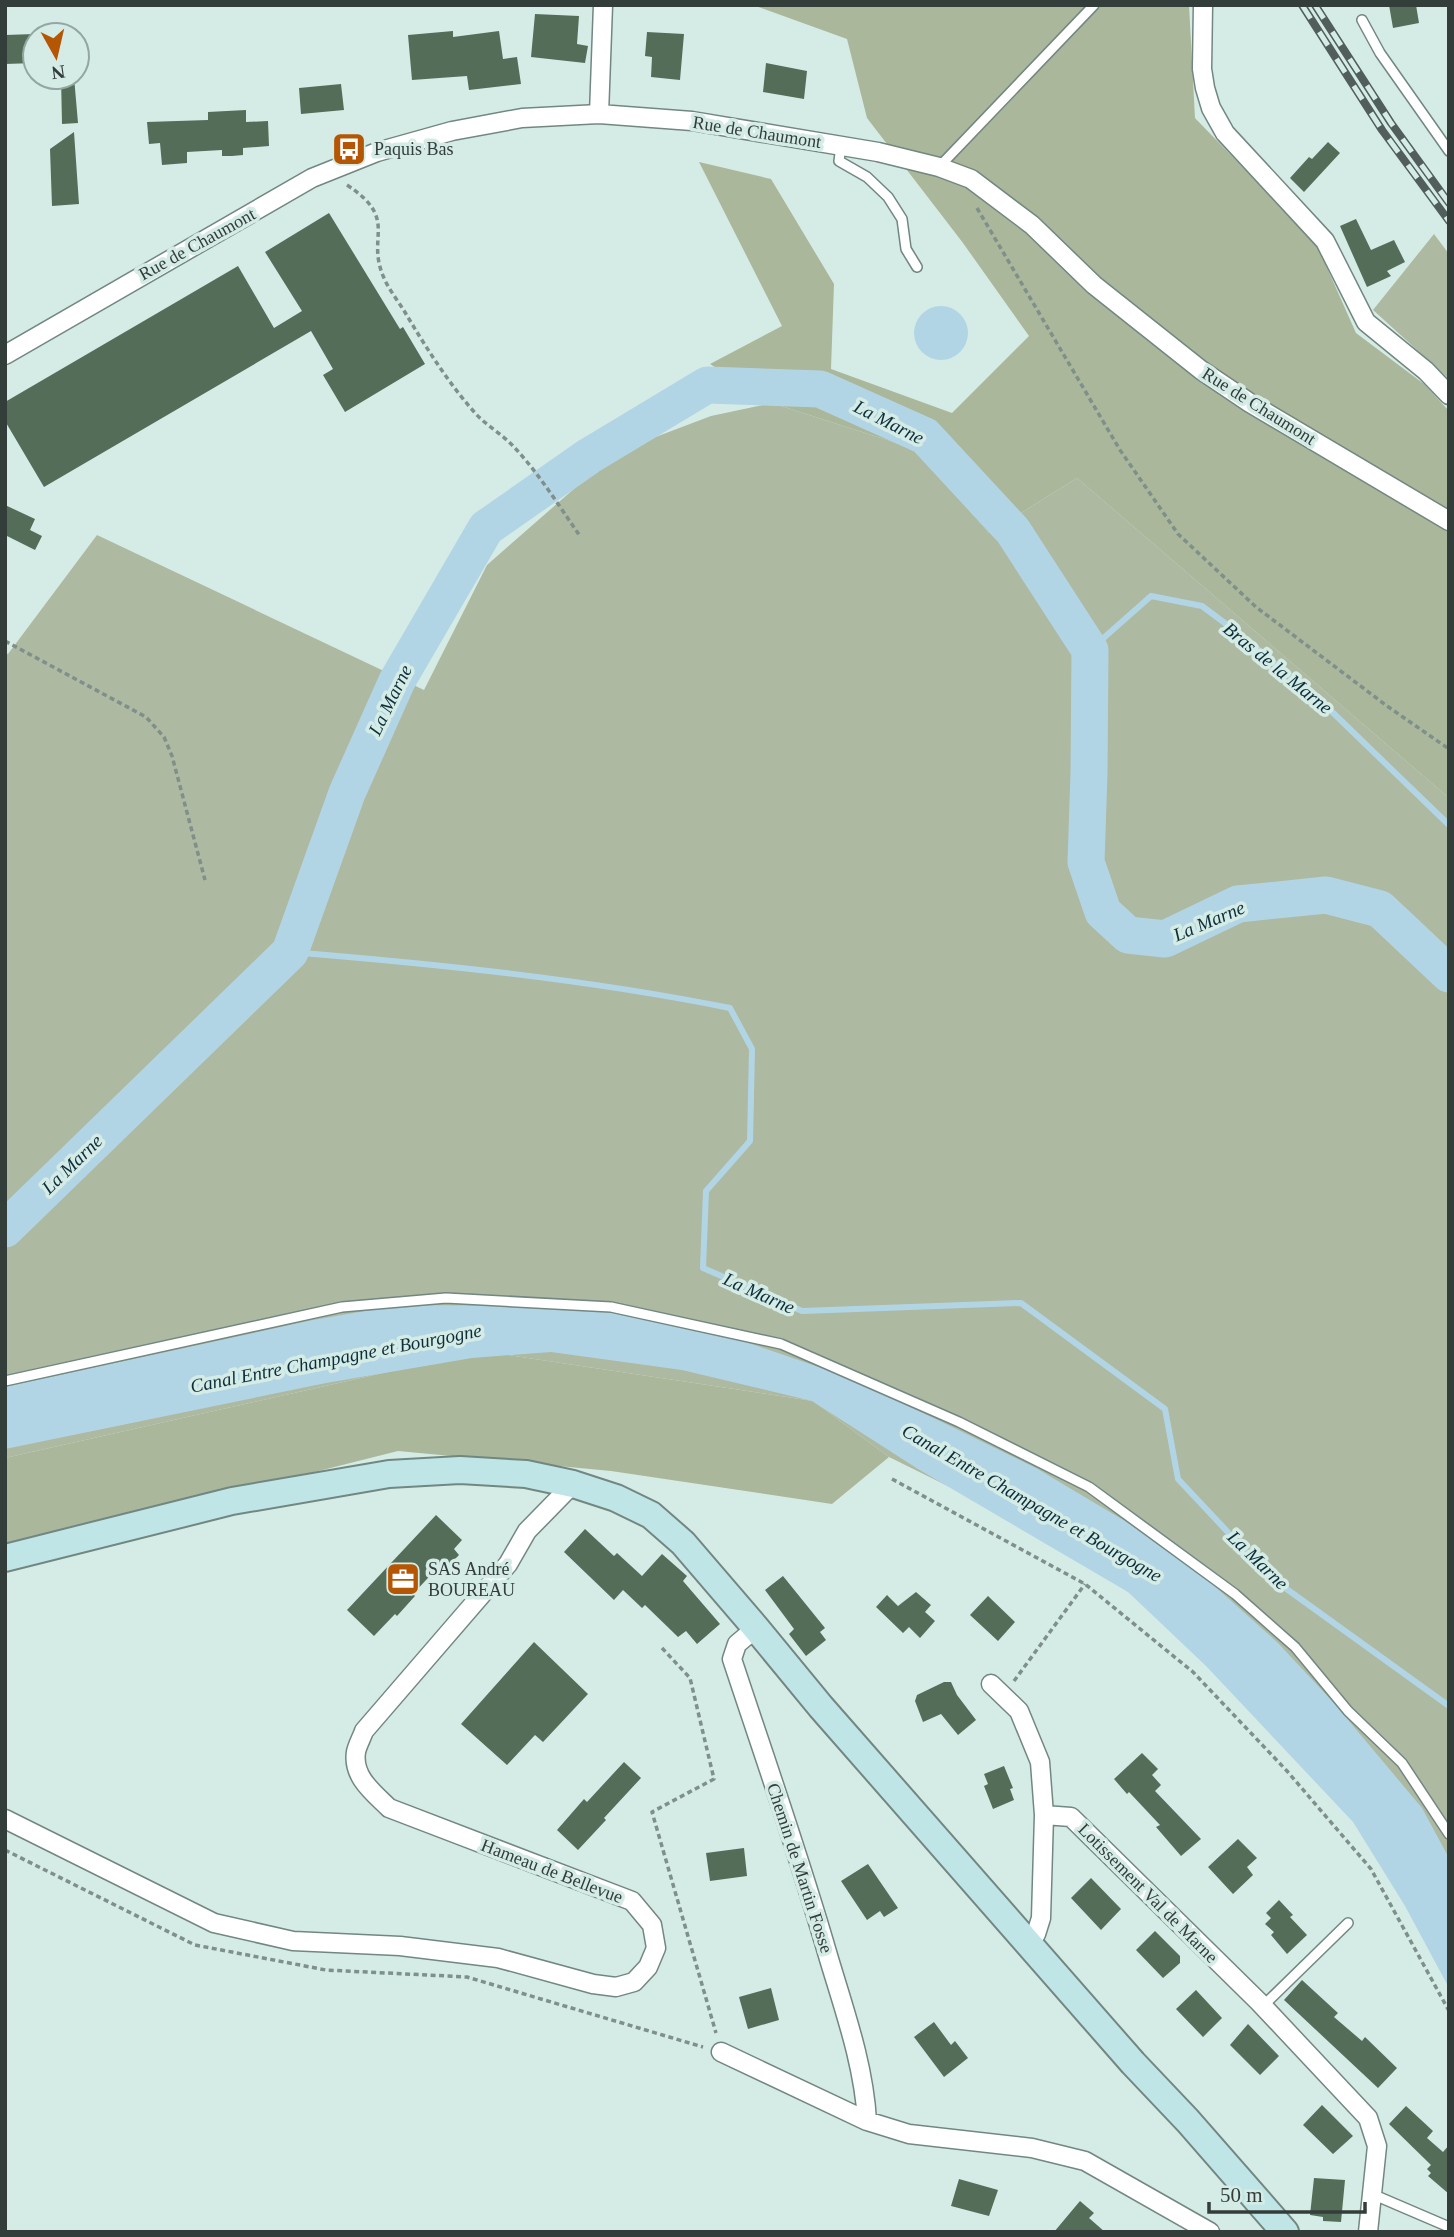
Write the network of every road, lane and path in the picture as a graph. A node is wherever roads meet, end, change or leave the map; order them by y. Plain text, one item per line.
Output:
1 (603, 5) edge
2 (1094, 5) edge
3 (1203, 5) edge
4 (1363, 20) dead end
5 (598, 114) junction
6 (841, 146) junction
7 (1449, 151) edge
8 (939, 167) junction
9 (328, 172) junction
10 (959, 173) junction
11 (918, 267) dead end
12 (5, 355) edge
13 (1449, 395) edge
14 (1449, 521) edge
15 (580, 536) dead end
16 (5, 641) edge
17 (1449, 749) edge
18 (205, 880) dead end
19 (5, 1381) edge
20 (892, 1479) dead end
21 (573, 1484) junction
22 (5, 1558) edge
23 (1085, 1584) junction
24 (756, 1628) junction
25 (662, 1648) dead end
26 (997, 1690) joint
27 (1044, 1815) junction
28 (5, 1819) edge
29 (1449, 1834) edge
30 (1348, 1923) dead end
31 (1027, 1942) junction
32 (1261, 2004) junction
33 (1449, 2011) edge
34 (721, 2052) joint
35 (867, 2121) junction
36 (1372, 2194) junction
37 (1449, 2227) edge
38 (1210, 2232) edge
39 (1285, 2232) edge
40 (1368, 2232) edge

1 - 5 street
2 - 8 lane
3 - 13 street
4 - 7 lane
5 - 6 street, Rue de Chaumont
5 - 9 street, Rue de Chaumont
6 - 8 street, Rue de Chaumont
6 - 11 lane
8 - 10 street, Rue de Chaumont
9 - 12 street, Rue de Chaumont
9 - 15 path
10 - 14 street, Rue de Chaumont
10 - 17 path
16 - 18 path
19 - 29 lane
20 - 23 path
21 - 22 street
21 - 24 street
21 - 28 street, Hameau de Bellevue
23 - 26 path
23 - 33 path
24 - 31 street
24 - 35 street, Chemin de Martin Fosse
25 - 34 path
26 - 27 street
27 - 31 street
27 - 32 street, Lotissement Val de Marne
30 - 32 lane
31 - 39 street
32 - 36 street, Lotissement Val de Marne
34 - 35 street
35 - 38 street
36 - 37 lane
36 - 40 street, Lotissement Val de Marne

